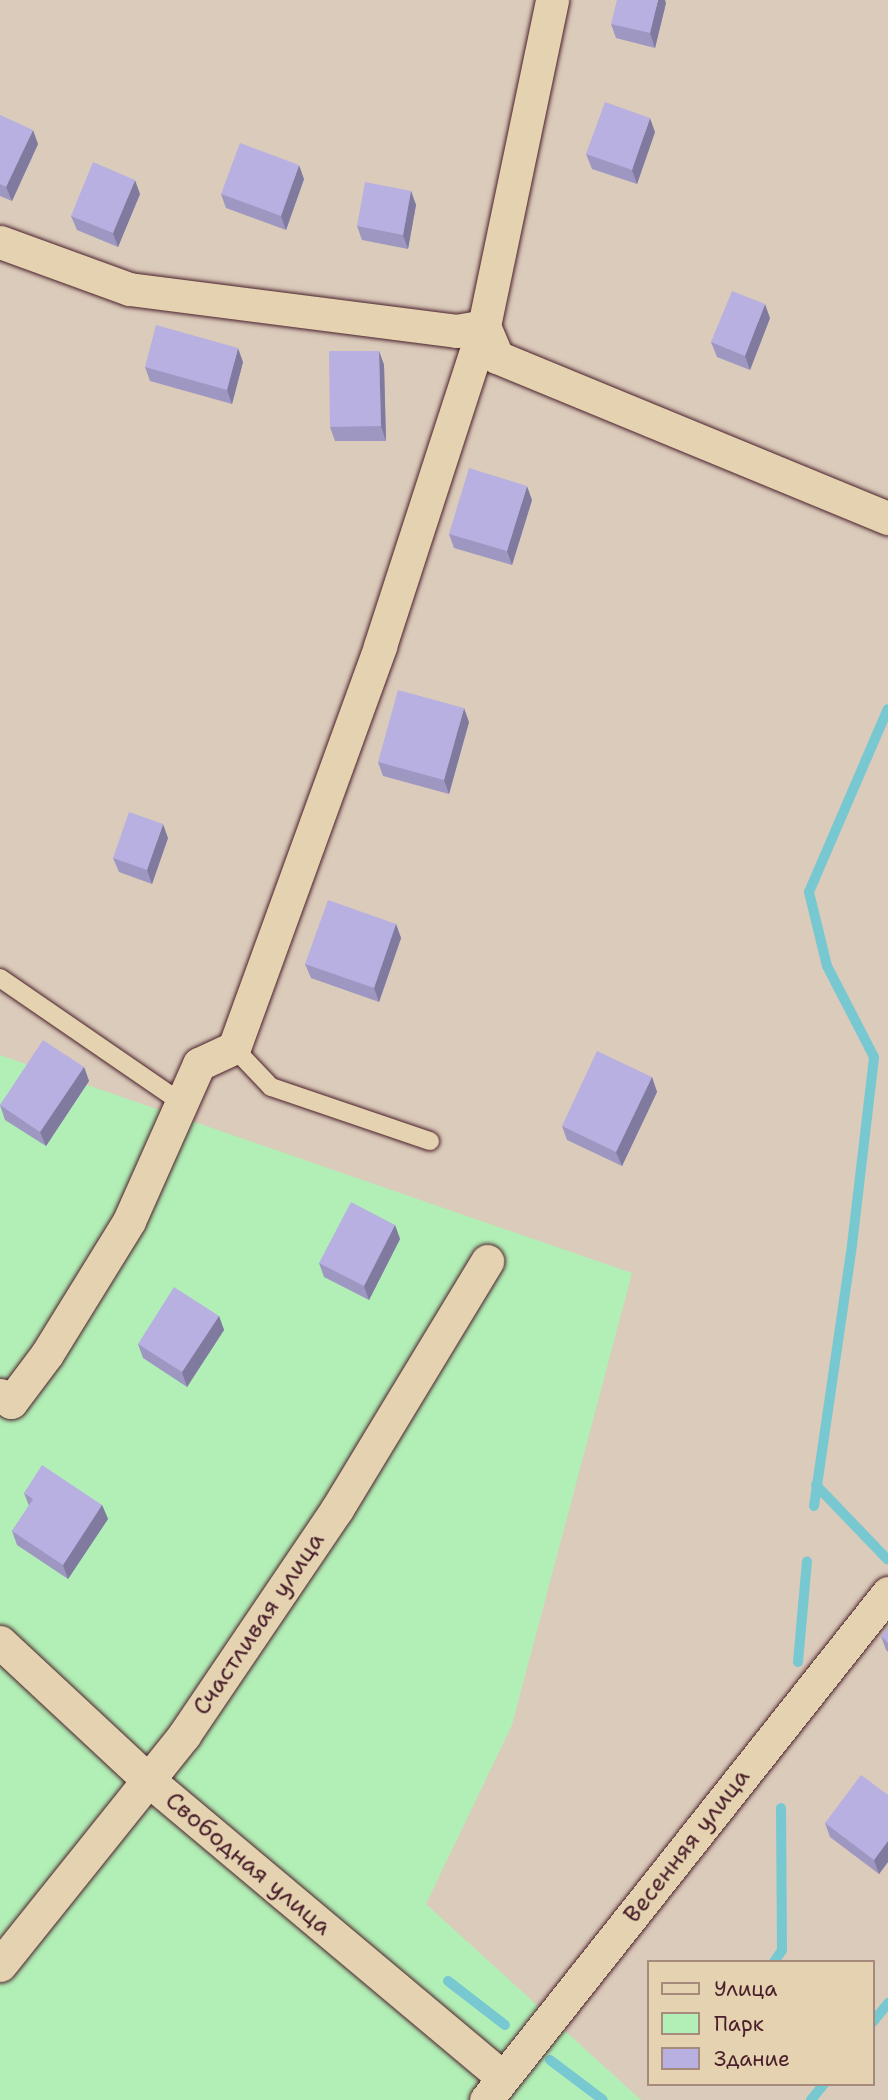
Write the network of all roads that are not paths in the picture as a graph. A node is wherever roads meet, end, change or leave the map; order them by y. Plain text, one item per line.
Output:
1 (552, 0) edge
2 (0, 242) edge
3 (484, 326) junction
4 (888, 518) edge
5 (0, 978) edge
6 (234, 1048) junction
7 (182, 1103) junction
8 (430, 1141) dead end
9 (487, 1261) dead end
10 (5, 1399) edge
11 (888, 1592) edge
12 (0, 1642) edge
13 (146, 1778) junction
14 (0, 1965) edge
15 (494, 2089) edge

1 - 3 street
2 - 3 street
3 - 4 street
3 - 6 street
5 - 7 lane
6 - 7 lane
6 - 8 lane
7 - 10 street
9 - 13 street, Счастливая улица
11 - 15 street, Весенняя улица
12 - 13 street, Свободная улица
13 - 14 street, Счастливая улица
13 - 15 street, Свободная улица

